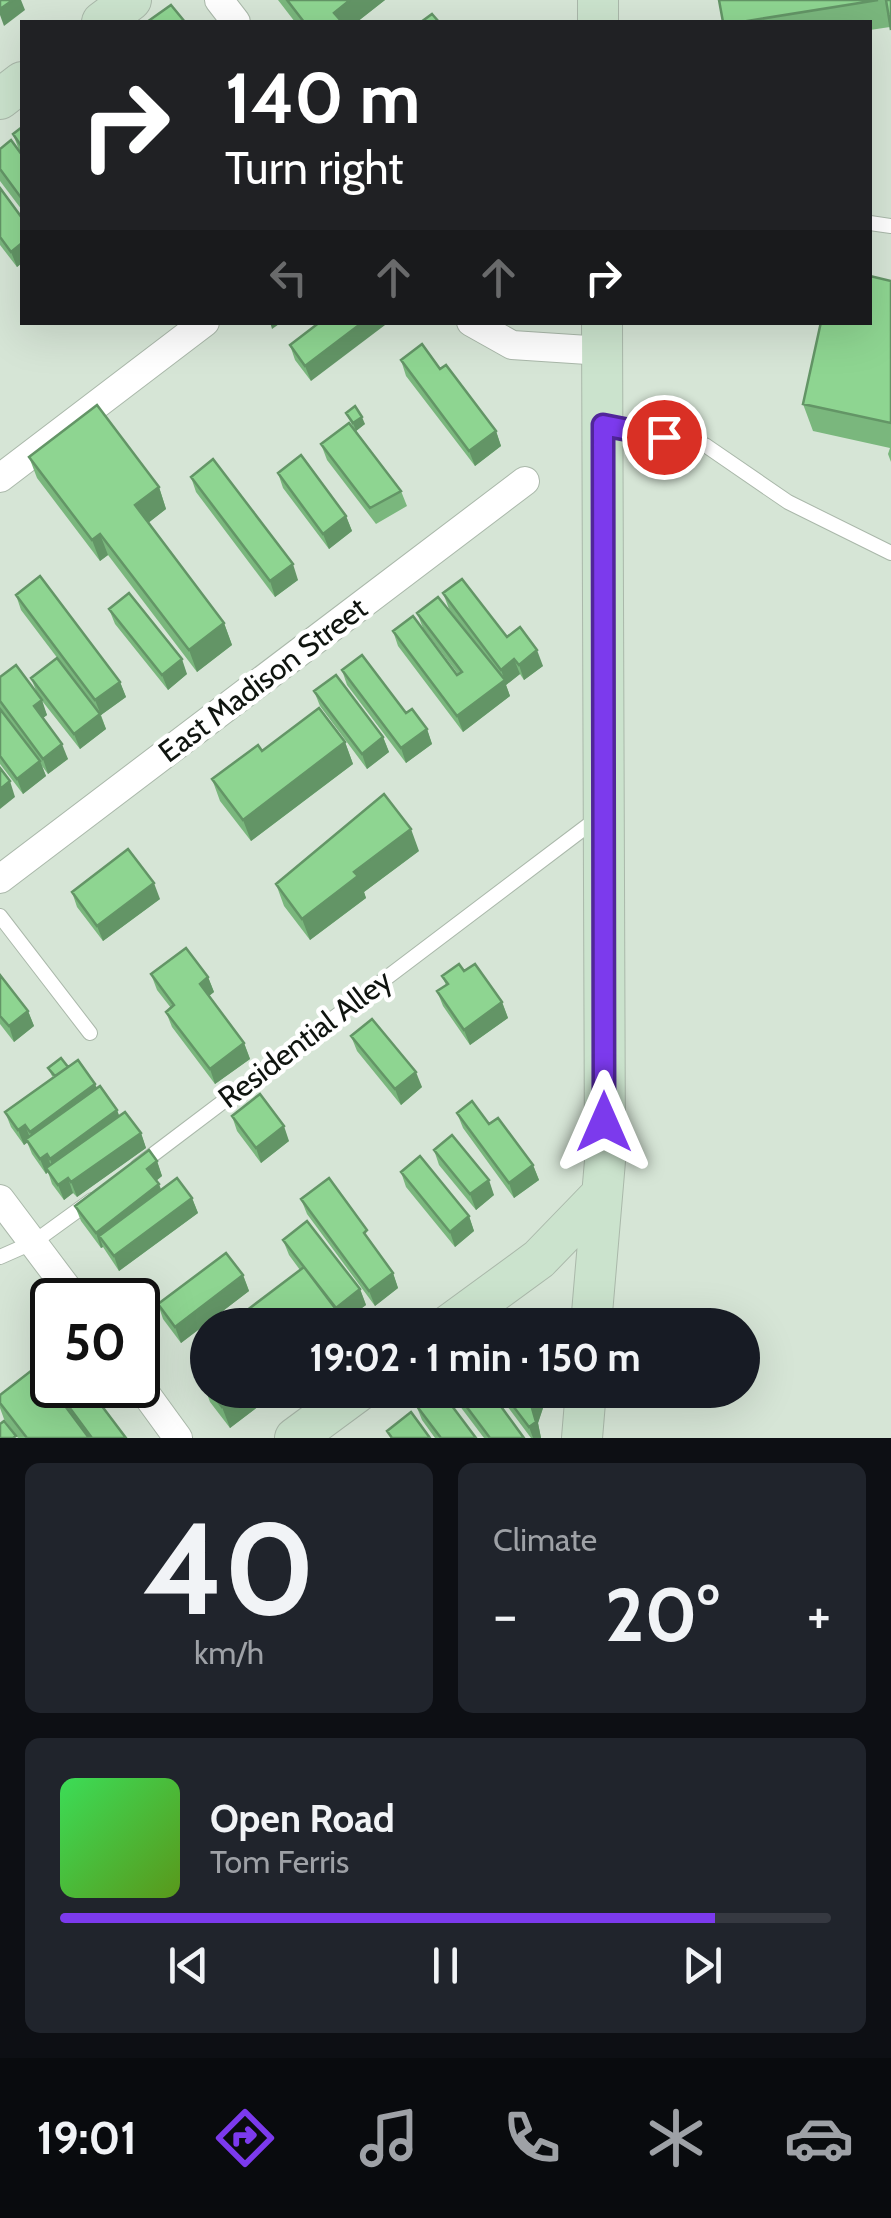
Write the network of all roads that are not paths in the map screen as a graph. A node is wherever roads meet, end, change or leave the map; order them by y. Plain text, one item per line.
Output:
1 (131, 0) edge
2 (218, 0) edge
3 (105, 20) edge
4 (234, 20) edge
5 (20, 84) edge
6 (0, 99) edge
7 (202, 325) edge
8 (476, 325) edge
9 (602, 337) edge
10 (603, 425) junction
11 (0, 478) edge
12 (525, 481) dead end
13 (891, 553) edge
14 (605, 813) junction
15 (0, 880) edge
16 (0, 916) edge
17 (90, 1033) dead end
18 (122, 1178) edge
19 (106, 1190) edge
20 (601, 1195) junction
21 (0, 1199) edge
22 (34, 1242) junction
23 (0, 1257) edge
24 (60, 1278) edge
25 (473, 1308) edge
26 (592, 1308) edge
27 (156, 1408) edge
28 (336, 1408) edge
29 (584, 1408) edge
30 (178, 1438) edge
31 (295, 1438) edge
32 (582, 1438) edge

1 - 3 main road
2 - 4 street
5 - 6 main road
7 - 11 street
8 - 9 street
9 - 10 main road
10 - 13 lane
10 - 14 main road
12 - 15 street, East Madison Street
14 - 18 lane, Residential Alley
14 - 20 main road
16 - 17 lane
19 - 22 lane
20 - 25 main road
20 - 26 main road
21 - 22 street
22 - 23 lane
22 - 24 street
27 - 30 street
28 - 31 main road
29 - 32 main road

